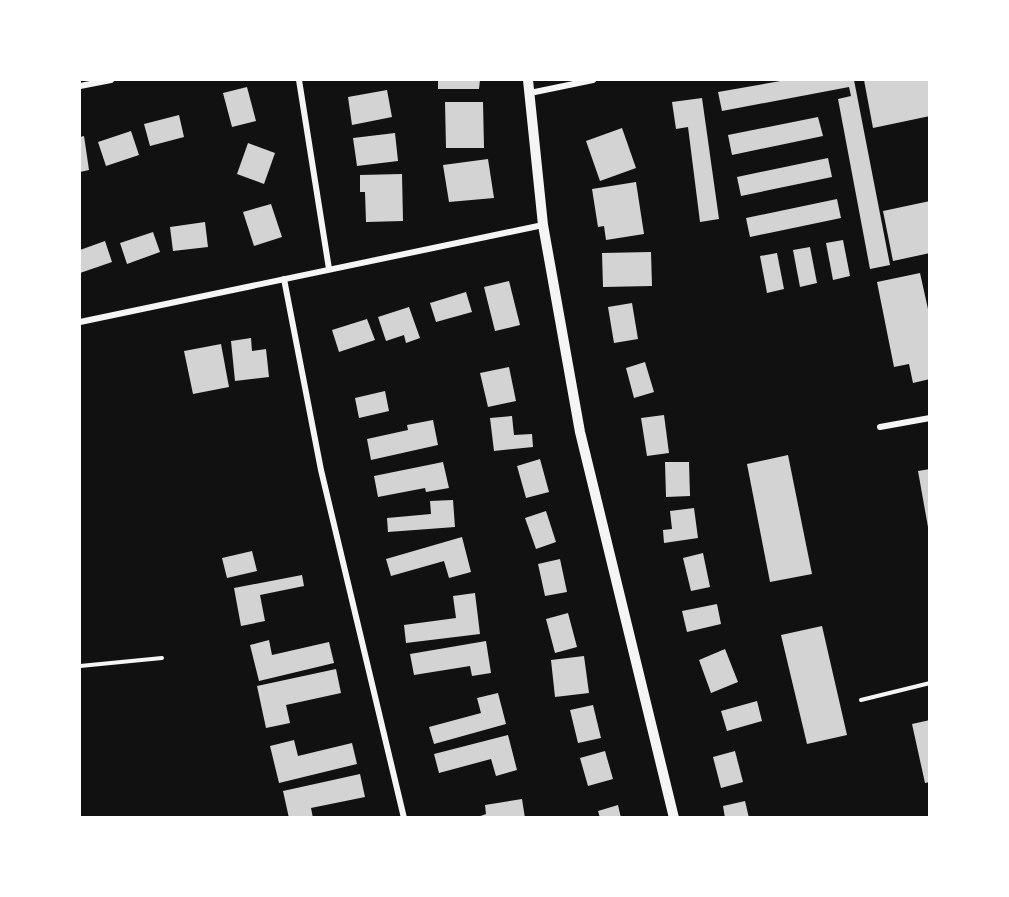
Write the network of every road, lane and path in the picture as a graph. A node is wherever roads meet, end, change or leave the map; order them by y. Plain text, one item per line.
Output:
1 (111, 80) edge
2 (298, 80) edge
3 (528, 80) edge
4 (592, 80) edge
5 (80, 86) edge
6 (530, 93) junction
7 (543, 225) junction
8 (329, 269) junction
9 (284, 279) junction
10 (80, 322) edge
11 (930, 418) edge
12 (880, 427) dead end
13 (162, 658) dead end
14 (80, 666) edge
15 (930, 683) edge
16 (861, 700) dead end
17 (404, 818) edge
18 (674, 818) edge

1 - 5 street
2 - 8 street
3 - 6 street
4 - 6 street
6 - 7 street
7 - 8 street
7 - 18 street
8 - 9 street
9 - 10 street
9 - 17 street
11 - 12 street
13 - 14 lane
15 - 16 lane

